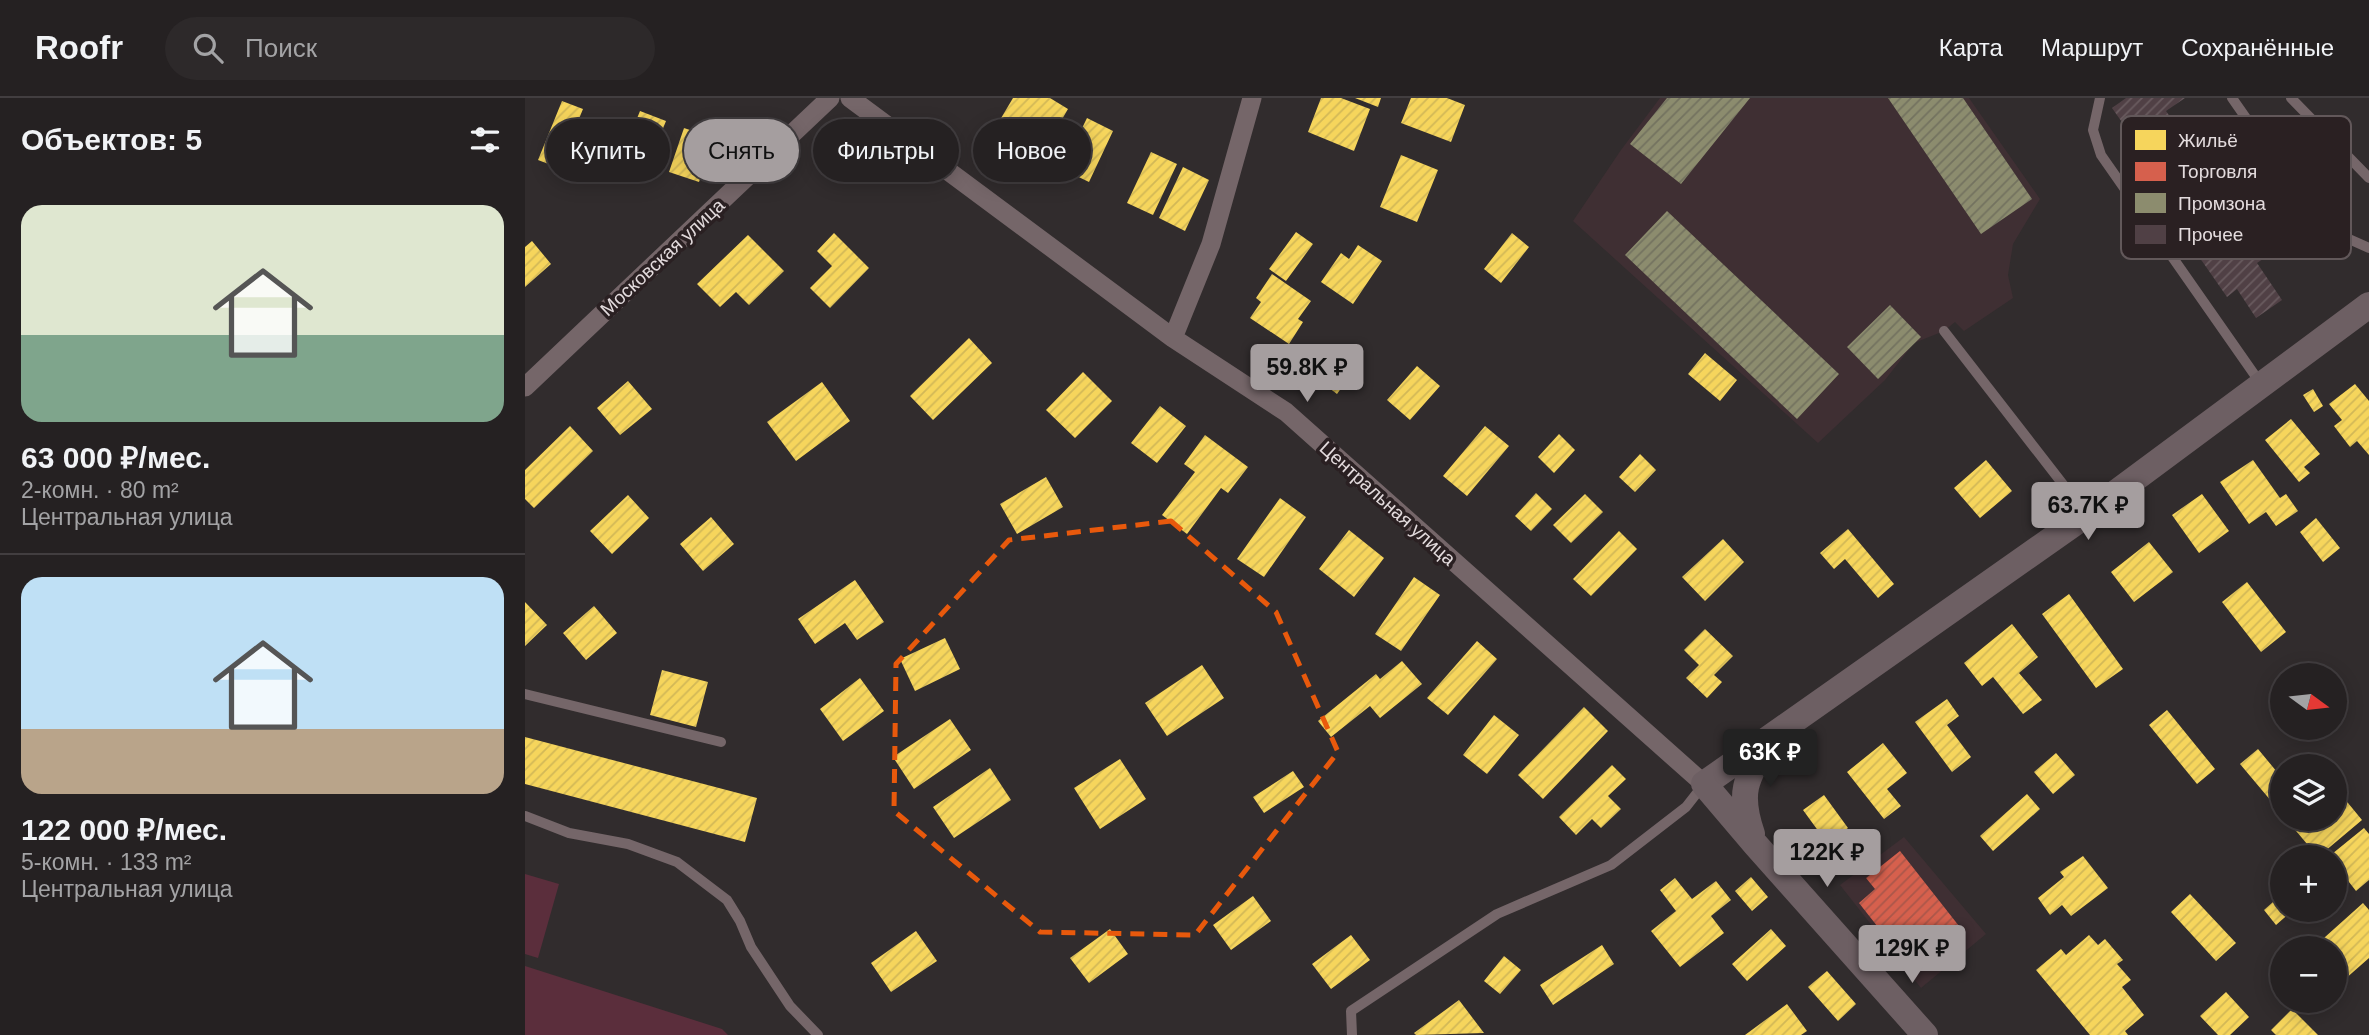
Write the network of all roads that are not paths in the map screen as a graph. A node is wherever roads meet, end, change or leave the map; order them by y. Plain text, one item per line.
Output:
1 (830, 98) edge
2 (850, 98) edge
3 (1252, 98) edge
4 (2100, 98) edge
5 (2232, 98) edge
6 (2291, 98) edge
7 (2245, 116) edge
8 (2309, 116) edge
9 (2351, 160) edge
10 (2369, 178) edge
11 (2121, 184) edge
12 (2351, 240) edge
13 (2369, 248) edge
14 (2173, 259) edge
15 (2369, 305) edge
16 (1944, 331) dead end
17 (1173, 338) junction
18 (2261, 385) junction
19 (525, 387) edge
20 (2086, 515) junction
21 (525, 694) edge
22 (1775, 734) junction
23 (721, 742) dead end
24 (1704, 783) junction
25 (525, 816) edge
26 (1755, 844) junction
27 (818, 1035) edge
28 (1352, 1035) edge
29 (1925, 1035) edge

1 - 19 street, Московская улица
2 - 17 street, Центральная улица
3 - 17 street
4 - 11 lane
5 - 7 lane
6 - 8 lane
9 - 10 lane
12 - 13 lane
14 - 18 lane
15 - 18 street
16 - 20 lane
17 - 24 street, Центральная улица
18 - 20 street
20 - 22 street
21 - 23 lane
22 - 24 street
22 - 26 street
24 - 26 street
24 - 28 lane
25 - 27 lane
26 - 29 street

